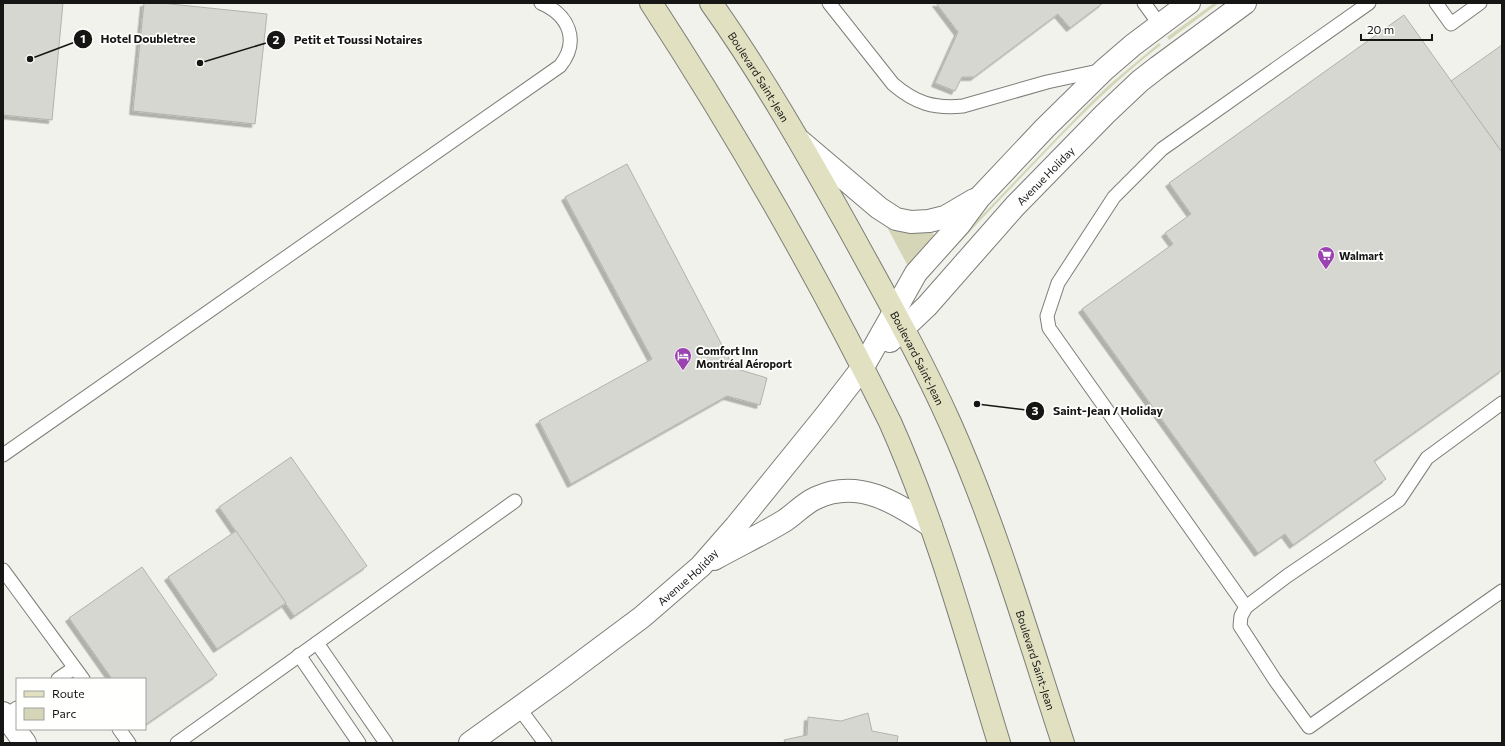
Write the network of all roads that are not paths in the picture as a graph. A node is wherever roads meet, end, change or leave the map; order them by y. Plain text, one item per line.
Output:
1 (541, 3) edge
2 (651, 3) edge
3 (711, 3) edge
4 (829, 3) edge
5 (1144, 3) edge
6 (1189, 3) edge
7 (1245, 3) edge
8 (1369, 3) edge
9 (1436, 3) edge
10 (1480, 3) edge
11 (1160, 25) junction
12 (1104, 70) junction
13 (799, 140) junction
14 (978, 198) junction
15 (899, 319) junction
16 (863, 367) junction
17 (1502, 403) edge
18 (3, 455) edge
19 (515, 501) dead end
20 (931, 526) junction
21 (701, 566) junction
22 (3, 570) edge
23 (1502, 591) edge
24 (1246, 607) junction
25 (317, 643) junction
26 (300, 655) junction
27 (74, 668) junction
28 (59, 678) edge
29 (82, 678) edge
30 (519, 708) junction
31 (7, 714) edge
32 (16, 728) edge
33 (17, 730) edge
34 (120, 730) edge
35 (25, 743) edge
36 (129, 743) edge
37 (177, 743) edge
38 (359, 743) edge
39 (386, 743) edge
40 (470, 743) edge
41 (545, 743) edge
42 (999, 743) edge
43 (1063, 743) edge

1 - 18 lane
2 - 16 main road
3 - 13 main road, Boulevard Saint-Jean
4 - 12 lane
5 - 11 lane
6 - 11 street, Avenue Holiday
7 - 15 street, Avenue Holiday
8 - 24 lane
9 - 10 lane
11 - 12 street, Avenue Holiday
12 - 14 street, Avenue Holiday
13 - 14 street
13 - 15 main road, Boulevard Saint-Jean
14 - 15 street, Avenue Holiday
15 - 16 street, Avenue Holiday
15 - 43 main road, Boulevard Saint-Jean
16 - 20 main road
16 - 21 street, Avenue Holiday
17 - 24 lane
19 - 25 lane
20 - 21 street
20 - 42 main road
21 - 30 street, Avenue Holiday
22 - 27 lane
23 - 24 lane
25 - 26 lane
25 - 39 lane
26 - 37 lane
26 - 38 lane
27 - 28 lane
27 - 29 lane
30 - 40 street, Avenue Holiday
30 - 41 lane
31 - 32 street
33 - 35 street
34 - 36 lane

